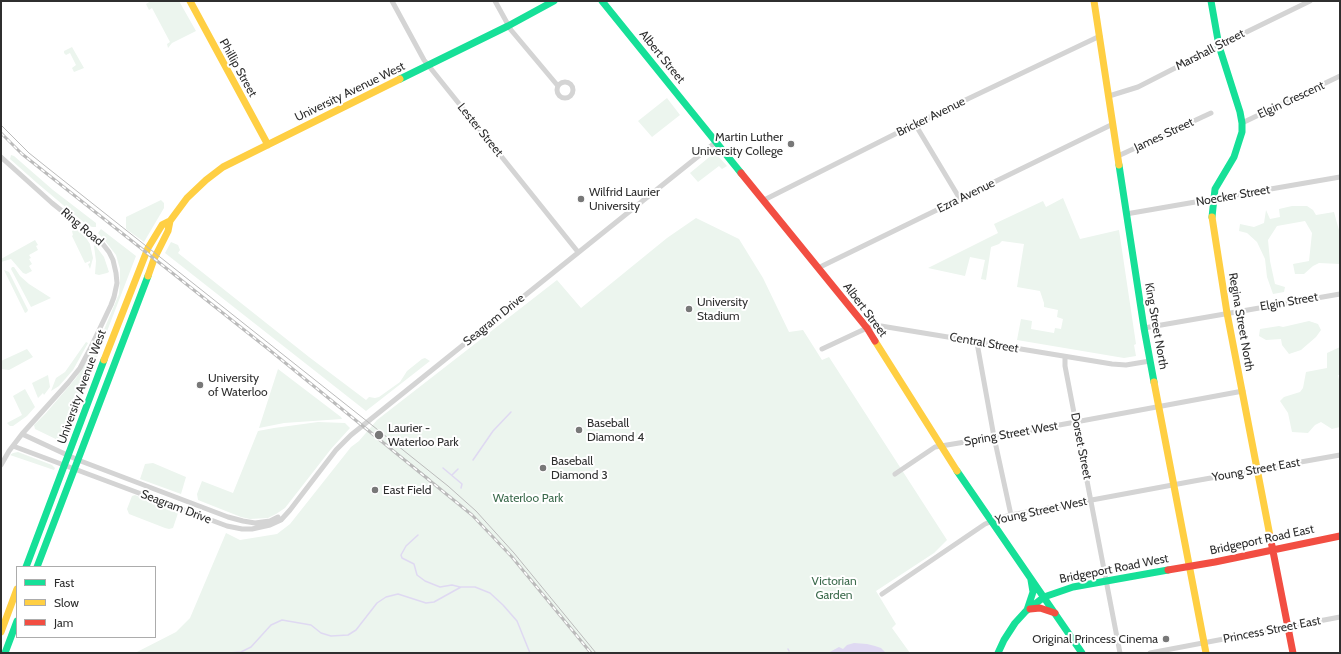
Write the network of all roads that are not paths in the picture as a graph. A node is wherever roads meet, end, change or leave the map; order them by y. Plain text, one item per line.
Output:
1 (190, 1) edge
2 (392, 1) edge
3 (495, 1) edge
4 (554, 1) edge
5 (602, 1) edge
6 (1094, 1) edge
7 (1211, 1) edge
8 (1310, 1) edge
9 (508, 26) junction
10 (1100, 36) junction
11 (1219, 46) junction
12 (428, 66) junction
13 (1340, 76) edge
14 (558, 86) dead end
15 (1109, 96) junction
16 (1210, 113) dead end
17 (1242, 123) junction
18 (915, 124) junction
19 (1113, 124) junction
20 (716, 142) junction
21 (268, 145) junction
22 (1118, 156) junction
23 (1, 158) edge
24 (1340, 177) edge
25 (960, 199) junction
26 (1213, 199) junction
27 (764, 200) junction
28 (1126, 214) junction
29 (170, 221) junction
30 (578, 252) junction
31 (818, 268) junction
32 (1340, 294) edge
33 (1227, 313) junction
34 (867, 328) junction
35 (1144, 328) junction
36 (977, 343) junction
37 (822, 349) dead end
38 (1065, 357) junction
39 (1150, 361) junction
40 (1243, 391) junction
41 (1158, 407) junction
42 (1077, 422) junction
43 (22, 434) junction
44 (994, 437) junction
45 (13, 446) junction
46 (941, 446) junction
47 (1340, 455) edge
48 (68, 456) junction
49 (78, 460) junction
50 (1, 465) edge
51 (64, 465) junction
52 (74, 469) junction
53 (1257, 470) junction
54 (895, 474) dead end
55 (1173, 485) junction
56 (1092, 501) junction
57 (287, 513) junction
58 (1011, 515) junction
59 (991, 521) junction
60 (1340, 536) edge
61 (1274, 550) junction
62 (26, 566) edge
63 (37, 566) edge
64 (1189, 566) junction
65 (1031, 579) junction
66 (1106, 580) junction
67 (16, 592) edge
68 (882, 594) dead end
69 (1044, 597) junction
70 (1026, 610) junction
71 (1056, 614) junction
72 (1340, 617) edge
73 (16, 624) edge
74 (1288, 627) junction
75 (1, 632) edge
76 (1204, 643) junction
77 (5, 653) edge
78 (998, 653) edge
79 (1082, 653) edge
80 (1120, 653) edge
81 (1150, 653) edge
82 (1206, 653) edge
83 (1293, 653) edge

1 - 21 main road, Phillip Street
2 - 12 street, Lester Street
3 - 9 street
4 - 9 main road, University Avenue West
5 - 20 main road, Albert Street
6 - 10 main road, King Street North
7 - 11 main road, Regina Street North
8 - 11 street, Marshall Street
9 - 12 main road, University Avenue West
9 - 14 street
10 - 15 main road, King Street North
10 - 18 street, Bricker Avenue
11 - 15 street, Marshall Street
11 - 17 main road, Regina Street North
12 - 21 main road, University Avenue West
12 - 30 street, Lester Street
13 - 17 street, Elgin Crescent
15 - 19 main road, King Street North
16 - 22 street, James Street
17 - 26 main road, Regina Street North
18 - 25 street
18 - 27 street, Bricker Avenue
19 - 22 main road, King Street North
19 - 25 street, Ezra Avenue
20 - 27 main road, Albert Street
20 - 30 street, Seagram Drive
21 - 29 main road, University Avenue West
22 - 28 main road, King Street North
23 - 43 street, Ring Road
24 - 26 street, Noecker Street
25 - 31 street, Ezra Avenue
26 - 28 street, Noecker Street
26 - 33 main road, Regina Street North
27 - 31 main road, Albert Street
28 - 35 main road, King Street North
29 - 48 main road, University Avenue West
29 - 49 main road, University Avenue West
30 - 57 street, Seagram Drive
31 - 34 main road, Albert Street
32 - 33 street, Elgin Street
33 - 35 street, Elgin Street
33 - 40 main road, Regina Street North
34 - 36 street, Central Street
34 - 37 street, Central Street
34 - 46 main road, Albert Street
35 - 39 main road, King Street North
36 - 38 street, Central Street
36 - 44 street
38 - 39 street, Central Street
38 - 42 street, Dorset Street
39 - 41 main road, King Street North
40 - 41 street, Spring Street West
40 - 53 main road, Regina Street North
41 - 42 street, Spring Street West
41 - 55 main road, King Street North
42 - 44 street, Spring Street West
42 - 56 street, Dorset Street
43 - 45 street, Ring Road
43 - 48 street
44 - 46 street, Spring Street West
44 - 58 street
45 - 50 street, Ring Road
45 - 51 street
46 - 54 street, Spring Street West
46 - 59 main road, Albert Street
47 - 53 street, Young Street East
48 - 49 street, Seagram Drive
48 - 51 main road, University Avenue West
49 - 52 main road, University Avenue West
49 - 57 street, Seagram Drive
51 - 52 street, Seagram Drive
51 - 62 main road, University Avenue West
52 - 57 street, Seagram Drive
52 - 63 main road, University Avenue West
53 - 55 street, Young Street East
53 - 61 main road, Regina Street North
55 - 56 street, Young Street West
55 - 64 main road, King Street North
56 - 58 street, Young Street West
56 - 66 street, Dorset Street
58 - 59 street, Young Street West
59 - 65 main road, Albert Street
59 - 68 street, Young Street West
60 - 61 main road, Bridgeport Road East
61 - 64 main road, Bridgeport Road East
61 - 74 main road, Regina Street North
64 - 66 main road, Bridgeport Road West
64 - 76 main road, King Street North
65 - 69 main road, Albert Street
65 - 70 main road
66 - 69 main road, Bridgeport Road West
66 - 80 street, Dorset Street
67 - 75 main road
69 - 70 main road, Bridgeport Road West
69 - 71 main road, Albert Street
70 - 71 main road
70 - 78 main road
71 - 79 main road, Albert Street
72 - 74 street, Princess Street East
73 - 77 main road
74 - 76 street, Princess Street East
74 - 83 main road, Regina Street North
76 - 81 street, Princess Street East
76 - 82 main road, King Street North

